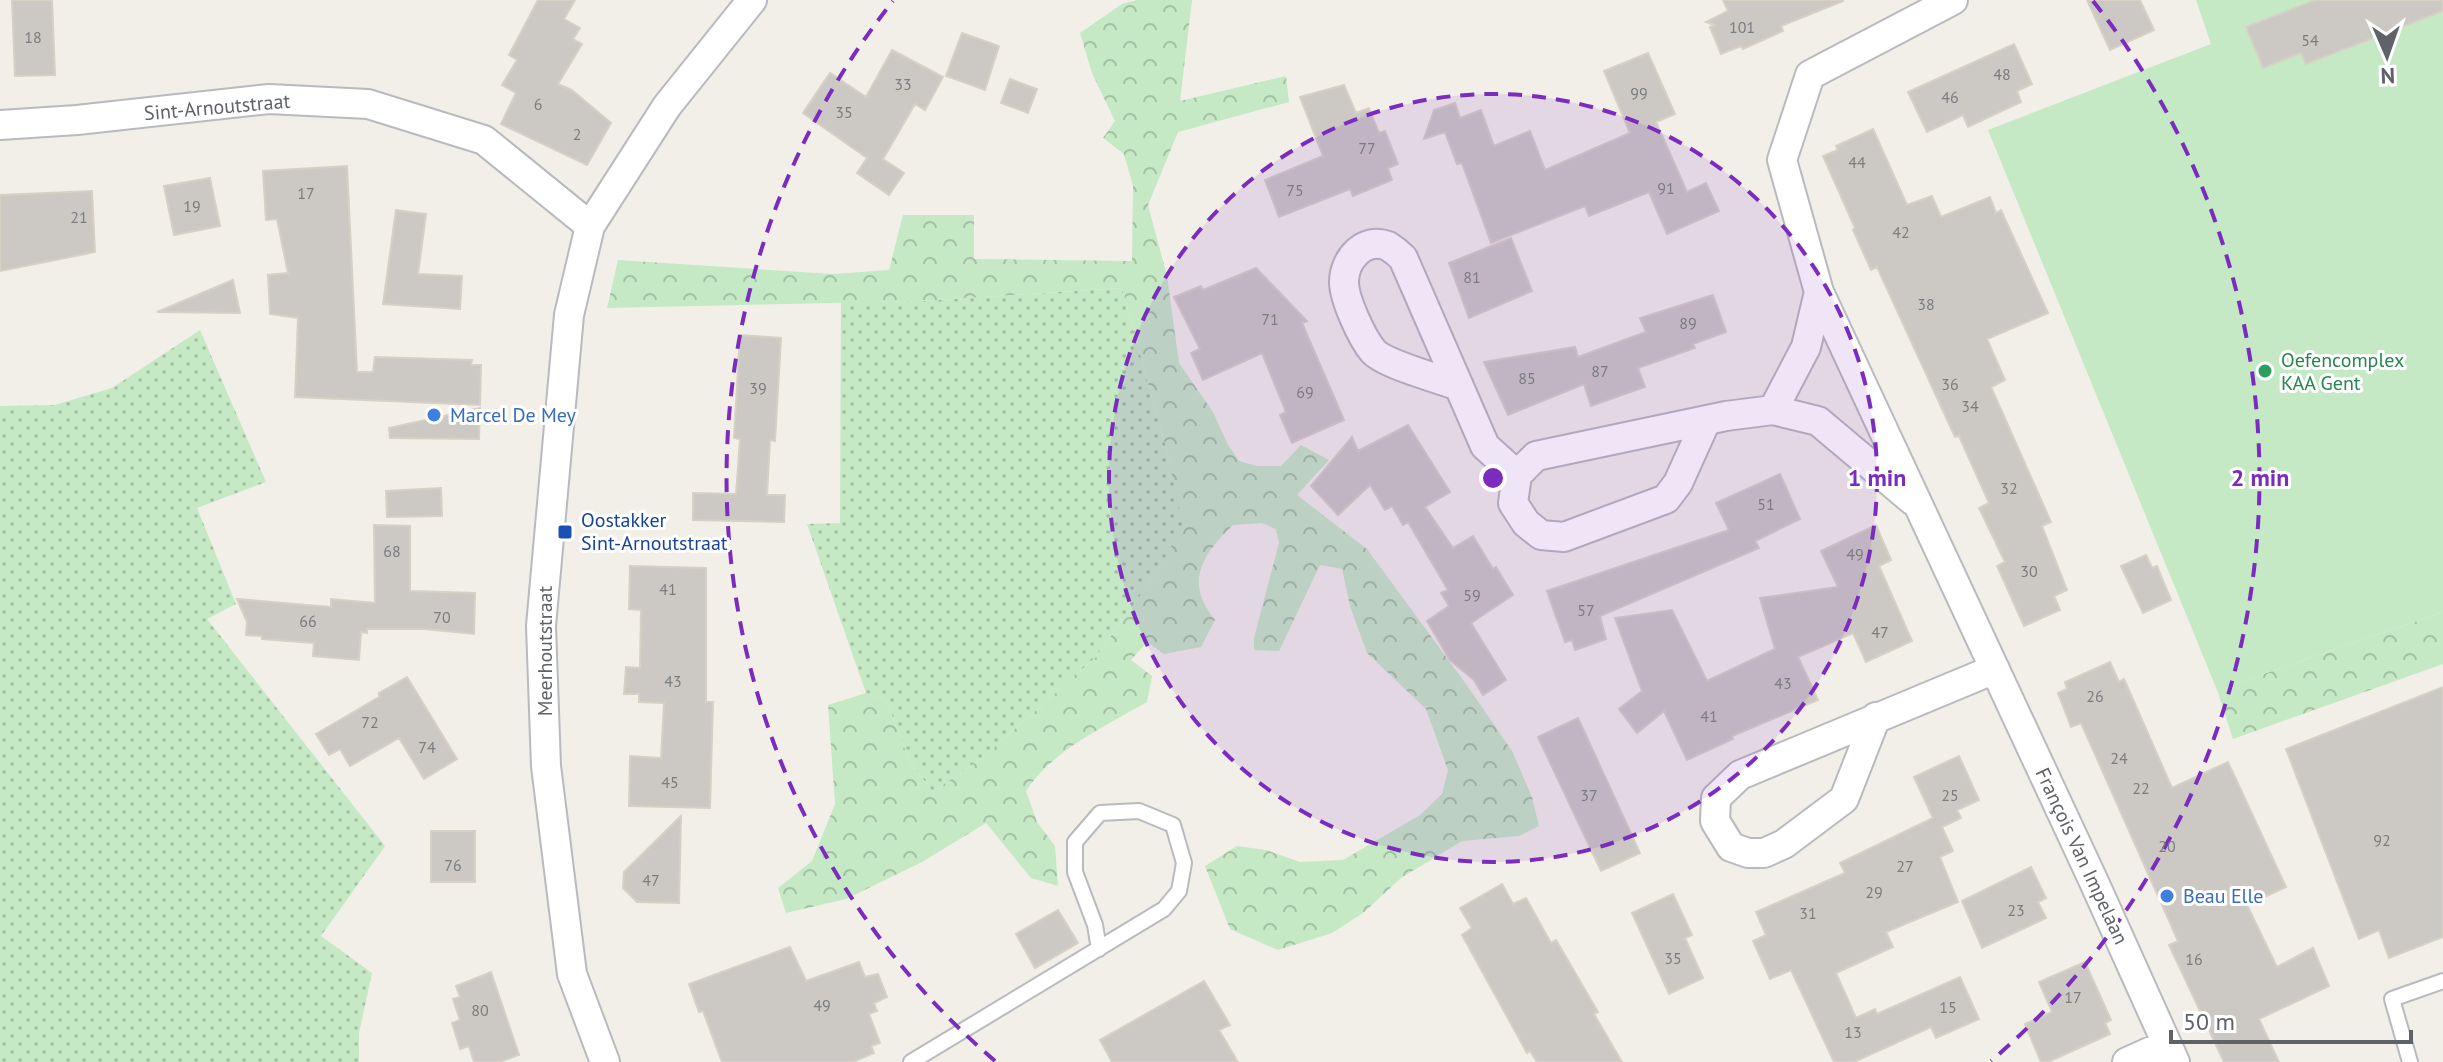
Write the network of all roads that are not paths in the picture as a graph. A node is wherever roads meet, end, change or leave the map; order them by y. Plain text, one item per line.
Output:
1 (752, 0) edge
2 (1953, 0) edge
3 (0, 125) edge
4 (590, 226) junction
5 (1819, 292) junction
6 (1459, 386) junction
7 (1773, 410) junction
8 (1706, 421) junction
9 (1517, 475) junction
10 (1918, 505) junction
11 (1995, 669) junction
12 (1876, 717) junction
13 (1099, 949) junction
14 (2443, 981) edge
15 (2171, 1053) edge
16 (605, 1062) edge
17 (911, 1062) edge
18 (2127, 1062) edge
19 (2410, 1062) edge

1 - 4 street, Meerhoutstraat
2 - 5 street, François Van Impelaan
3 - 4 street, Sint-Arnoutstraat
4 - 16 street, Meerhoutstraat
5 - 7 street, François Van Impelaan
5 - 10 street, François Van Impelaan
6 - 6 street
6 - 9 street
7 - 8 street, François Van Impelaan
7 - 10 street, François Van Impelaan
8 - 9 street, François Van Impelaan
8 - 9 street
10 - 11 street, François Van Impelaan
11 - 12 street
11 - 15 street, François Van Impelaan
12 - 12 street
13 - 13 lane
13 - 17 lane
14 - 19 lane
15 - 18 street, François Van Impelaan

